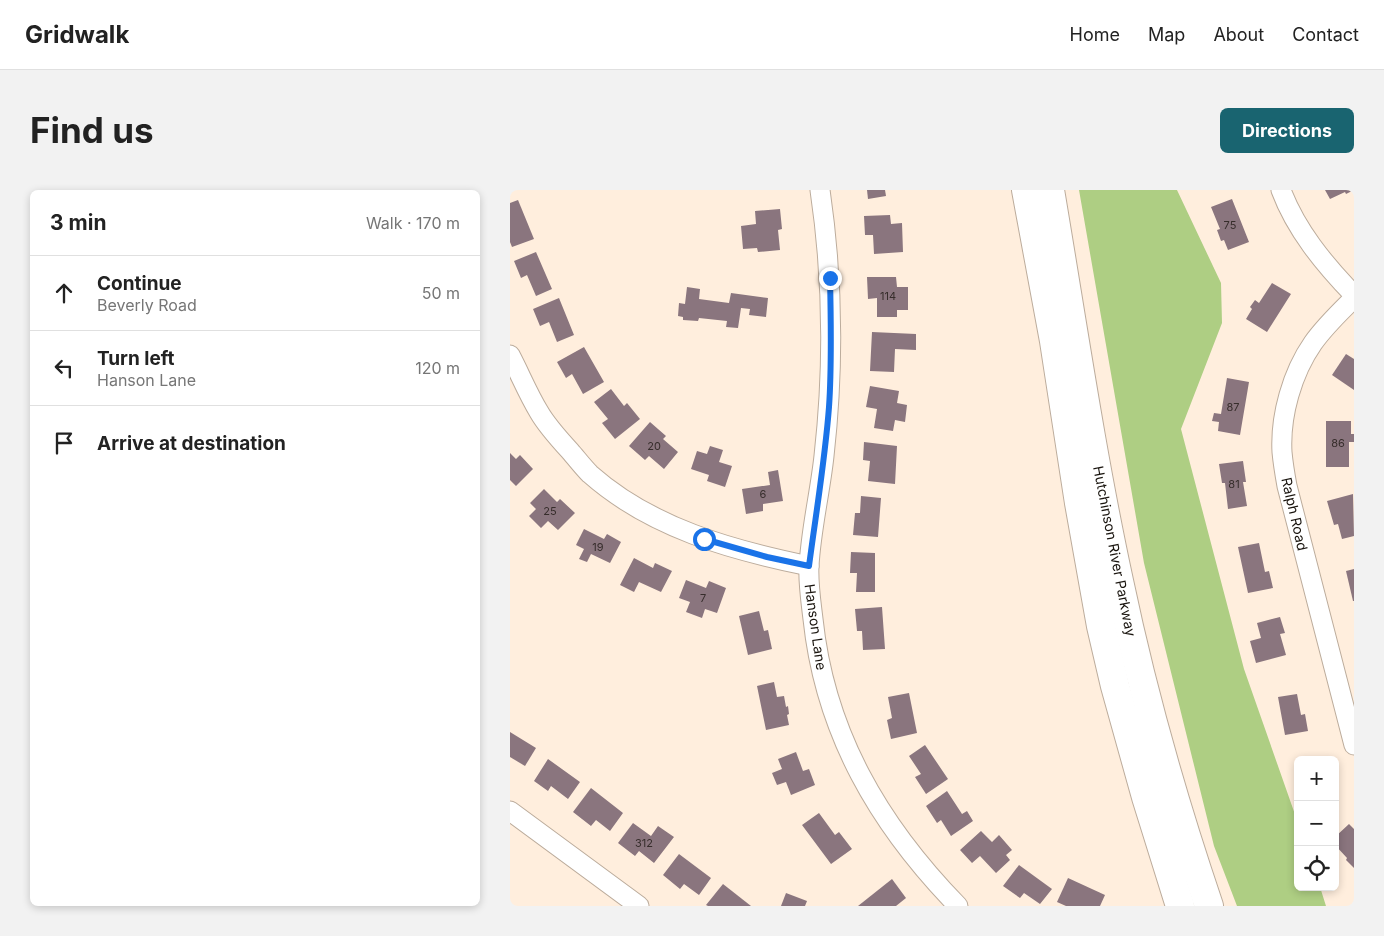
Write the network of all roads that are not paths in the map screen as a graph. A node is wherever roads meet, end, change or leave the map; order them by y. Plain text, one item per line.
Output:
1 (820, 190) edge
2 (1026, 190) edge
3 (1050, 190) edge
4 (1281, 190) edge
5 (1354, 296) edge
6 (510, 355) edge
7 (809, 566) junction
8 (1354, 745) edge
9 (510, 811) edge
10 (639, 906) edge
11 (958, 906) edge
12 (1180, 906) edge
13 (1209, 906) edge

1 - 7 street, Hanson Lane
2 - 12 highway, Hutchinson River Parkway
3 - 13 highway, Hutchinson River Parkway
4 - 5 street
5 - 8 street, Ralph Road
6 - 7 street
7 - 11 street, Hanson Lane
9 - 10 street

